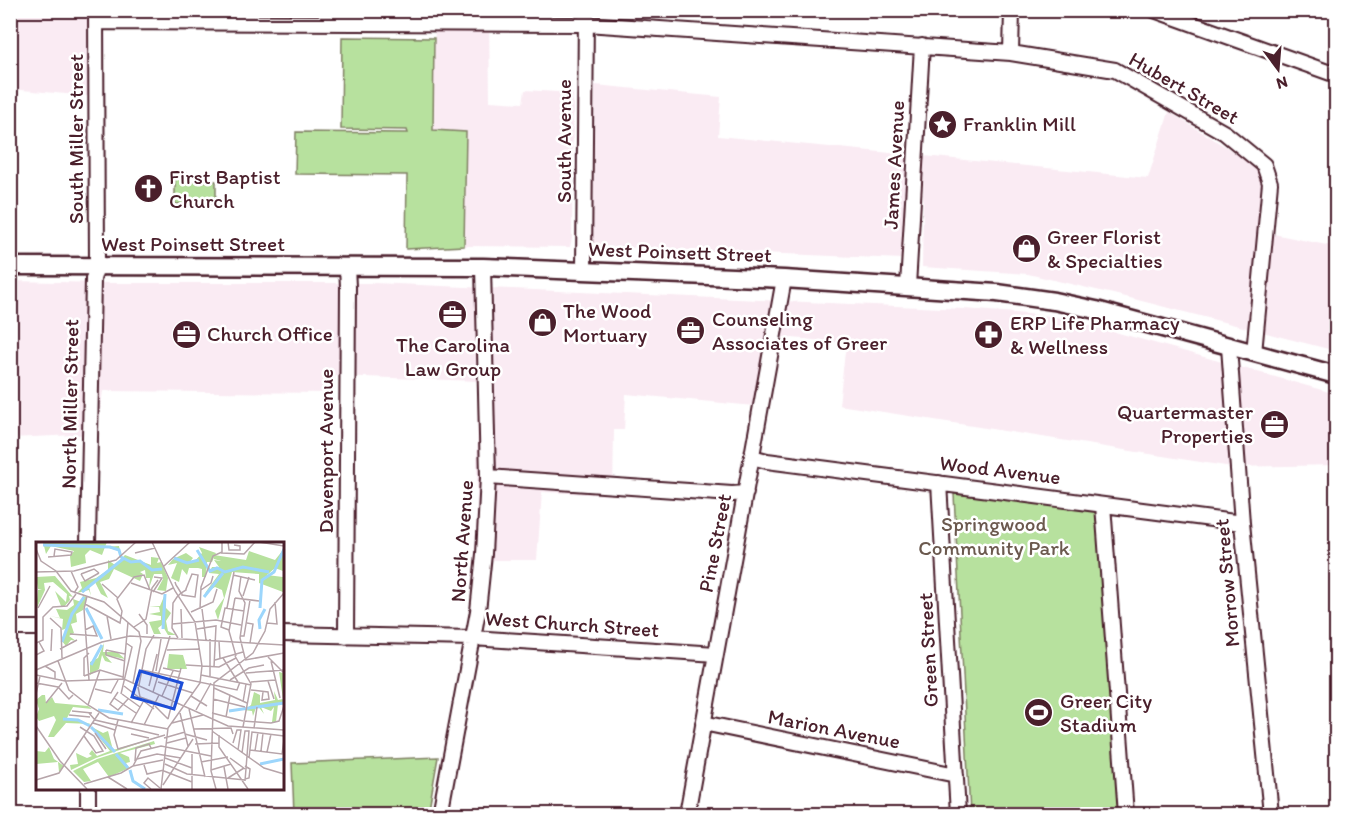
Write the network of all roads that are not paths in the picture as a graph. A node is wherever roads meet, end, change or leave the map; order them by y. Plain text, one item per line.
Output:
1 (1012, 10) edge
2 (1154, 10) edge
3 (96, 16) edge
4 (269, 17) edge
5 (441, 17) edge
6 (586, 17) edge
7 (922, 46) junction
8 (1011, 53) junction
9 (1336, 75) edge
10 (10, 266) edge
11 (97, 266) junction
12 (347, 266) junction
13 (483, 267) junction
14 (584, 271) junction
15 (784, 279) junction
16 (908, 286) junction
17 (1229, 347) junction
18 (1254, 353) junction
19 (1336, 375) edge
20 (752, 456) junction
21 (488, 477) junction
22 (939, 483) junction
23 (746, 493) junction
24 (1103, 505) junction
25 (1242, 523) junction
26 (88, 542) edge
27 (10, 628) edge
28 (36, 628) edge
29 (284, 634) edge
30 (346, 636) junction
31 (473, 638) junction
32 (716, 654) junction
33 (703, 723) junction
34 (956, 775) junction
35 (88, 789) edge
36 (88, 814) edge
37 (440, 814) edge
38 (687, 814) edge
39 (958, 814) edge
40 (1126, 814) edge
41 (1271, 814) edge

1 - 8 street
2 - 9 street
3 - 4 street, Hubert Street
3 - 11 street, South Miller Street
4 - 5 street, Hubert Street
5 - 6 street, Hubert Street
6 - 7 street, Hubert Street
6 - 14 street, South Avenue
7 - 8 street, Hubert Street
7 - 16 street, James Avenue
8 - 18 street, Hubert Street
10 - 11 main road, West Poinsett Street
11 - 12 main road, West Poinsett Street
11 - 26 street, North Miller Street
12 - 13 main road, West Poinsett Street
12 - 30 street, Davenport Avenue
13 - 14 main road, West Poinsett Street
13 - 21 street, North Avenue
14 - 15 main road, West Poinsett Street
15 - 16 main road, West Poinsett Street
15 - 20 street, Pine Street
16 - 17 main road, West Poinsett Street
17 - 18 main road, West Poinsett Street
17 - 25 street, Morrow Street
18 - 19 main road, West Poinsett Street
20 - 22 street, Wood Avenue
20 - 23 street, Pine Street
21 - 23 street
21 - 31 street, North Avenue
22 - 24 street, Wood Avenue
22 - 34 street, Green Street
23 - 32 street, Pine Street
24 - 25 street, Wood Avenue
24 - 40 street
25 - 41 street, Morrow Street
27 - 28 street
29 - 30 street, West Church Street
30 - 31 street, West Church Street
31 - 32 street, West Church Street
31 - 37 street, North Avenue
32 - 33 street, Pine Street
33 - 34 street, Marion Avenue
33 - 38 street, Pine Street
34 - 39 street, Green Street
35 - 36 street

